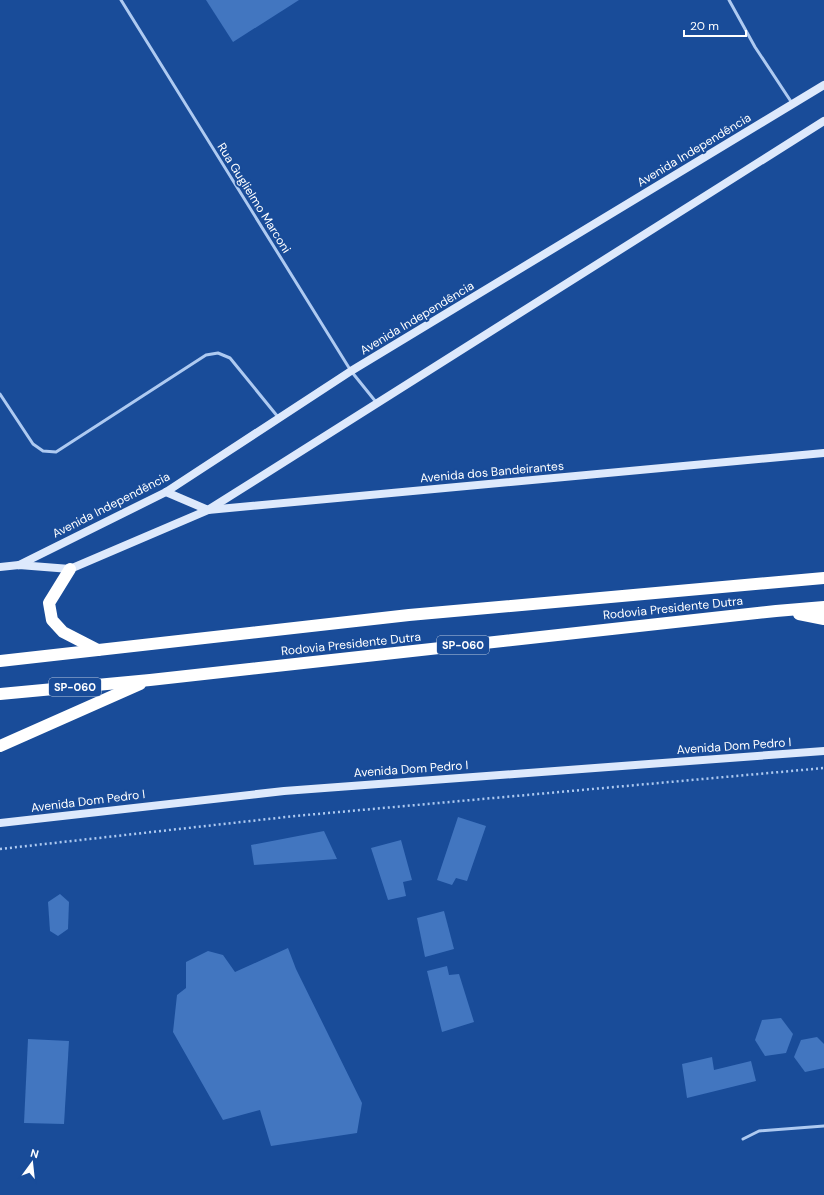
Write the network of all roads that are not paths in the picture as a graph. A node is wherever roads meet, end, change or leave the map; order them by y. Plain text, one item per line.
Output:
1 (121, 0) edge
2 (729, 0) edge
3 (824, 85) edge
4 (793, 104) junction
5 (824, 121) edge
6 (351, 371) junction
7 (0, 394) edge
8 (376, 403) junction
9 (279, 419) junction
10 (824, 453) edge
11 (166, 492) junction
12 (208, 510) junction
13 (19, 565) junction
14 (0, 567) edge
15 (70, 570) junction
16 (824, 578) edge
17 (824, 607) edge
18 (776, 611) junction
19 (824, 619) edge
20 (98, 650) junction
21 (0, 661) edge
22 (150, 680) junction
23 (0, 694) edge
24 (0, 746) edge
25 (824, 751) edge
26 (0, 823) edge
27 (824, 1126) edge
28 (743, 1139) dead end

1 - 6 lane, Rua Guglielmo Marconi
2 - 4 lane
3 - 4 main road, Avenida Independência
4 - 6 main road, Avenida Independência
5 - 8 main road
6 - 8 lane, Rua Guglielmo Marconi
6 - 9 main road, Avenida Independência
7 - 9 lane
8 - 12 main road
9 - 11 main road, Avenida Independência
10 - 12 main road, Avenida dos Bandeirantes
11 - 12 main road, Avenida dos Bandeirantes
11 - 13 main road, Avenida Independência
12 - 15 main road
13 - 14 main road
13 - 15 main road
15 - 20 highway
16 - 20 highway, Rodovia Presidente Dutra
17 - 18 highway, Rodovia Presidente Dutra / SP-060
18 - 19 highway
18 - 22 highway, Rodovia Presidente Dutra / SP-060
20 - 21 highway, Rodovia Presidente Dutra
22 - 23 highway, Rodovia Presidente Dutra / SP-060
22 - 24 highway
25 - 26 main road, Avenida Dom Pedro I
27 - 28 lane

